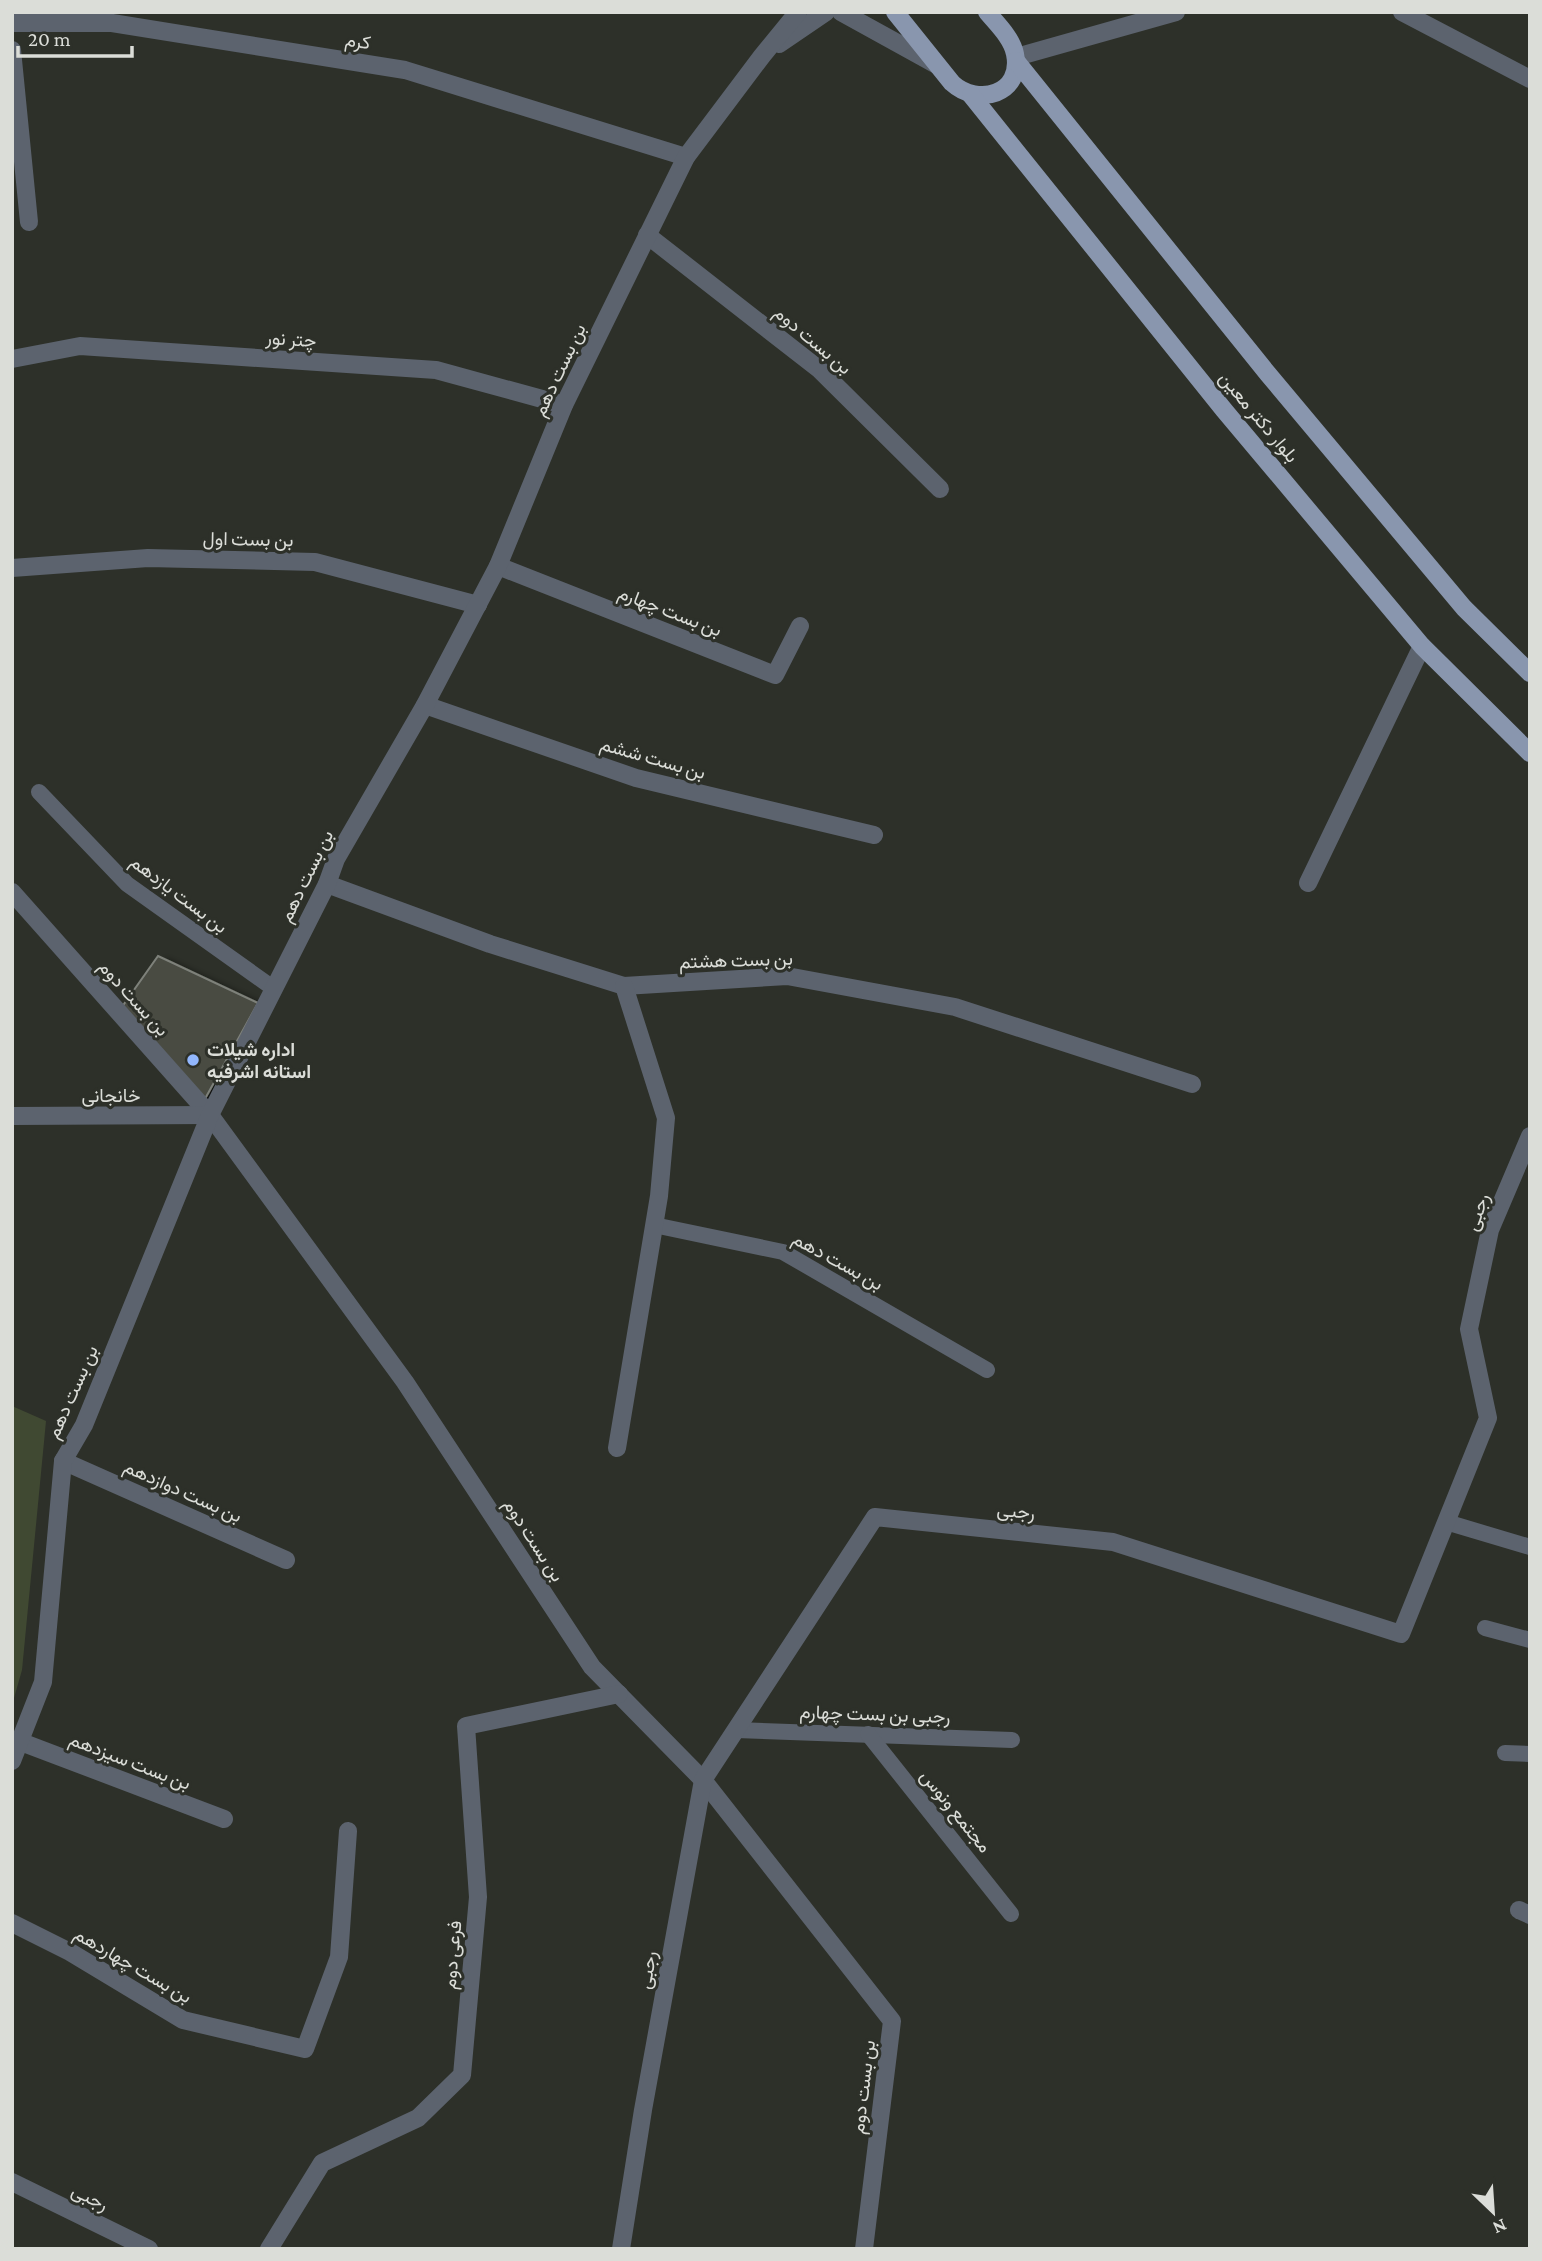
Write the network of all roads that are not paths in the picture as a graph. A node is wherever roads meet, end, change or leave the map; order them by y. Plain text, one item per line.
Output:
1 (798, 12) edge
2 (825, 12) edge
3 (841, 12) edge
4 (895, 12) edge
5 (987, 12) edge
6 (1176, 12) edge
7 (1402, 12) edge
8 (12, 23) edge
9 (12, 50) edge
10 (762, 56) junction
11 (1016, 59) junction
12 (937, 65) junction
13 (1530, 79) edge
14 (971, 95) junction
15 (686, 157) junction
16 (29, 222) dead end
17 (647, 235) junction
18 (12, 359) edge
19 (564, 405) junction
20 (940, 489) dead end
21 (498, 566) junction
22 (12, 568) edge
23 (478, 606) junction
24 (800, 626) dead end
25 (1422, 646) junction
26 (1530, 673) edge
27 (425, 705) junction
28 (1530, 753) edge
29 (39, 792) dead end
30 (874, 835) dead end
31 (1308, 883) dead end
32 (327, 884) junction
33 (12, 892) edge
34 (624, 986) junction
35 (273, 988) junction
36 (1192, 1084) dead end
37 (210, 1115) junction
38 (12, 1116) edge
39 (1530, 1136) edge
40 (654, 1225) junction
41 (987, 1370) dead end
42 (617, 1448) dead end
43 (63, 1461) junction
44 (1446, 1522) junction
45 (1530, 1547) edge
46 (286, 1560) dead end
47 (1485, 1628) dead end
48 (1530, 1640) edge
49 (619, 1694) junction
50 (736, 1730) junction
51 (867, 1734) junction
52 (1012, 1740) dead end
53 (21, 1742) junction
54 (1505, 1753) dead end
55 (1530, 1754) edge
56 (12, 1761) edge
57 (703, 1780) junction
58 (224, 1819) dead end
59 (348, 1831) dead end
60 (1011, 1914) dead end
61 (12, 1923) edge
62 (12, 2182) edge
63 (149, 2249) edge
64 (269, 2249) edge
65 (621, 2249) edge
66 (864, 2249) edge

1 - 10 street, بن بست دهم
2 - 10 street
3 - 12 street
4 - 12 main road, بلوار دکتر معین
5 - 11 main road, بلوار دکتر معین
6 - 11 street
7 - 13 street
8 - 15 street, کرم
9 - 16 street
10 - 15 street, بن بست دهم
11 - 14 main road
11 - 26 main road, بلوار دکتر معین
12 - 14 main road, بلوار دکتر معین
14 - 25 main road, بلوار دکتر معین
15 - 17 street, بن بست دهم
17 - 19 street, بن بست دهم
17 - 20 street, بن بست دوم
18 - 19 street, چتر نور
19 - 21 street, بن بست دهم
21 - 23 street, بن بست دهم
21 - 24 street, بن بست چهارم
22 - 23 street, بن بست اول
23 - 27 street, بن بست دهم
25 - 28 main road, بلوار دکتر معین
25 - 31 street
27 - 30 street, بن بست ششم
27 - 32 street, بن بست دهم
29 - 35 lane, بن بست یازدهم
32 - 34 street, بن بست هشتم
32 - 35 street, بن بست دهم
33 - 37 street, بن بست دوم
34 - 36 street, بن بست هشتم
34 - 40 street
35 - 37 street, بن بست دهم
37 - 38 street, خانجانی
37 - 43 street, بن بست دهم
37 - 49 street, بن بست دوم
39 - 44 street, رجبی
40 - 41 lane, بن بست دهم
40 - 42 street
43 - 46 street, بن بست دوازدهم
43 - 53 street, بن بست دهم
44 - 45 lane
44 - 50 street, رجبی
47 - 48 lane
49 - 57 street, بن بست دوم
49 - 64 street, فرعی دوم
50 - 51 lane, رجبی بن بست چهارم
50 - 57 street, رجبی
51 - 52 lane, رجبی بن بست چهارم
51 - 60 lane, مجتمع ونوس
53 - 56 street, بن بست دهم
53 - 58 street, بن بست سیزدهم
54 - 55 lane
57 - 65 street, رجبی
57 - 66 street, بن بست دوم
59 - 61 street, بن بست چهاردهم
62 - 63 street, رجبی

